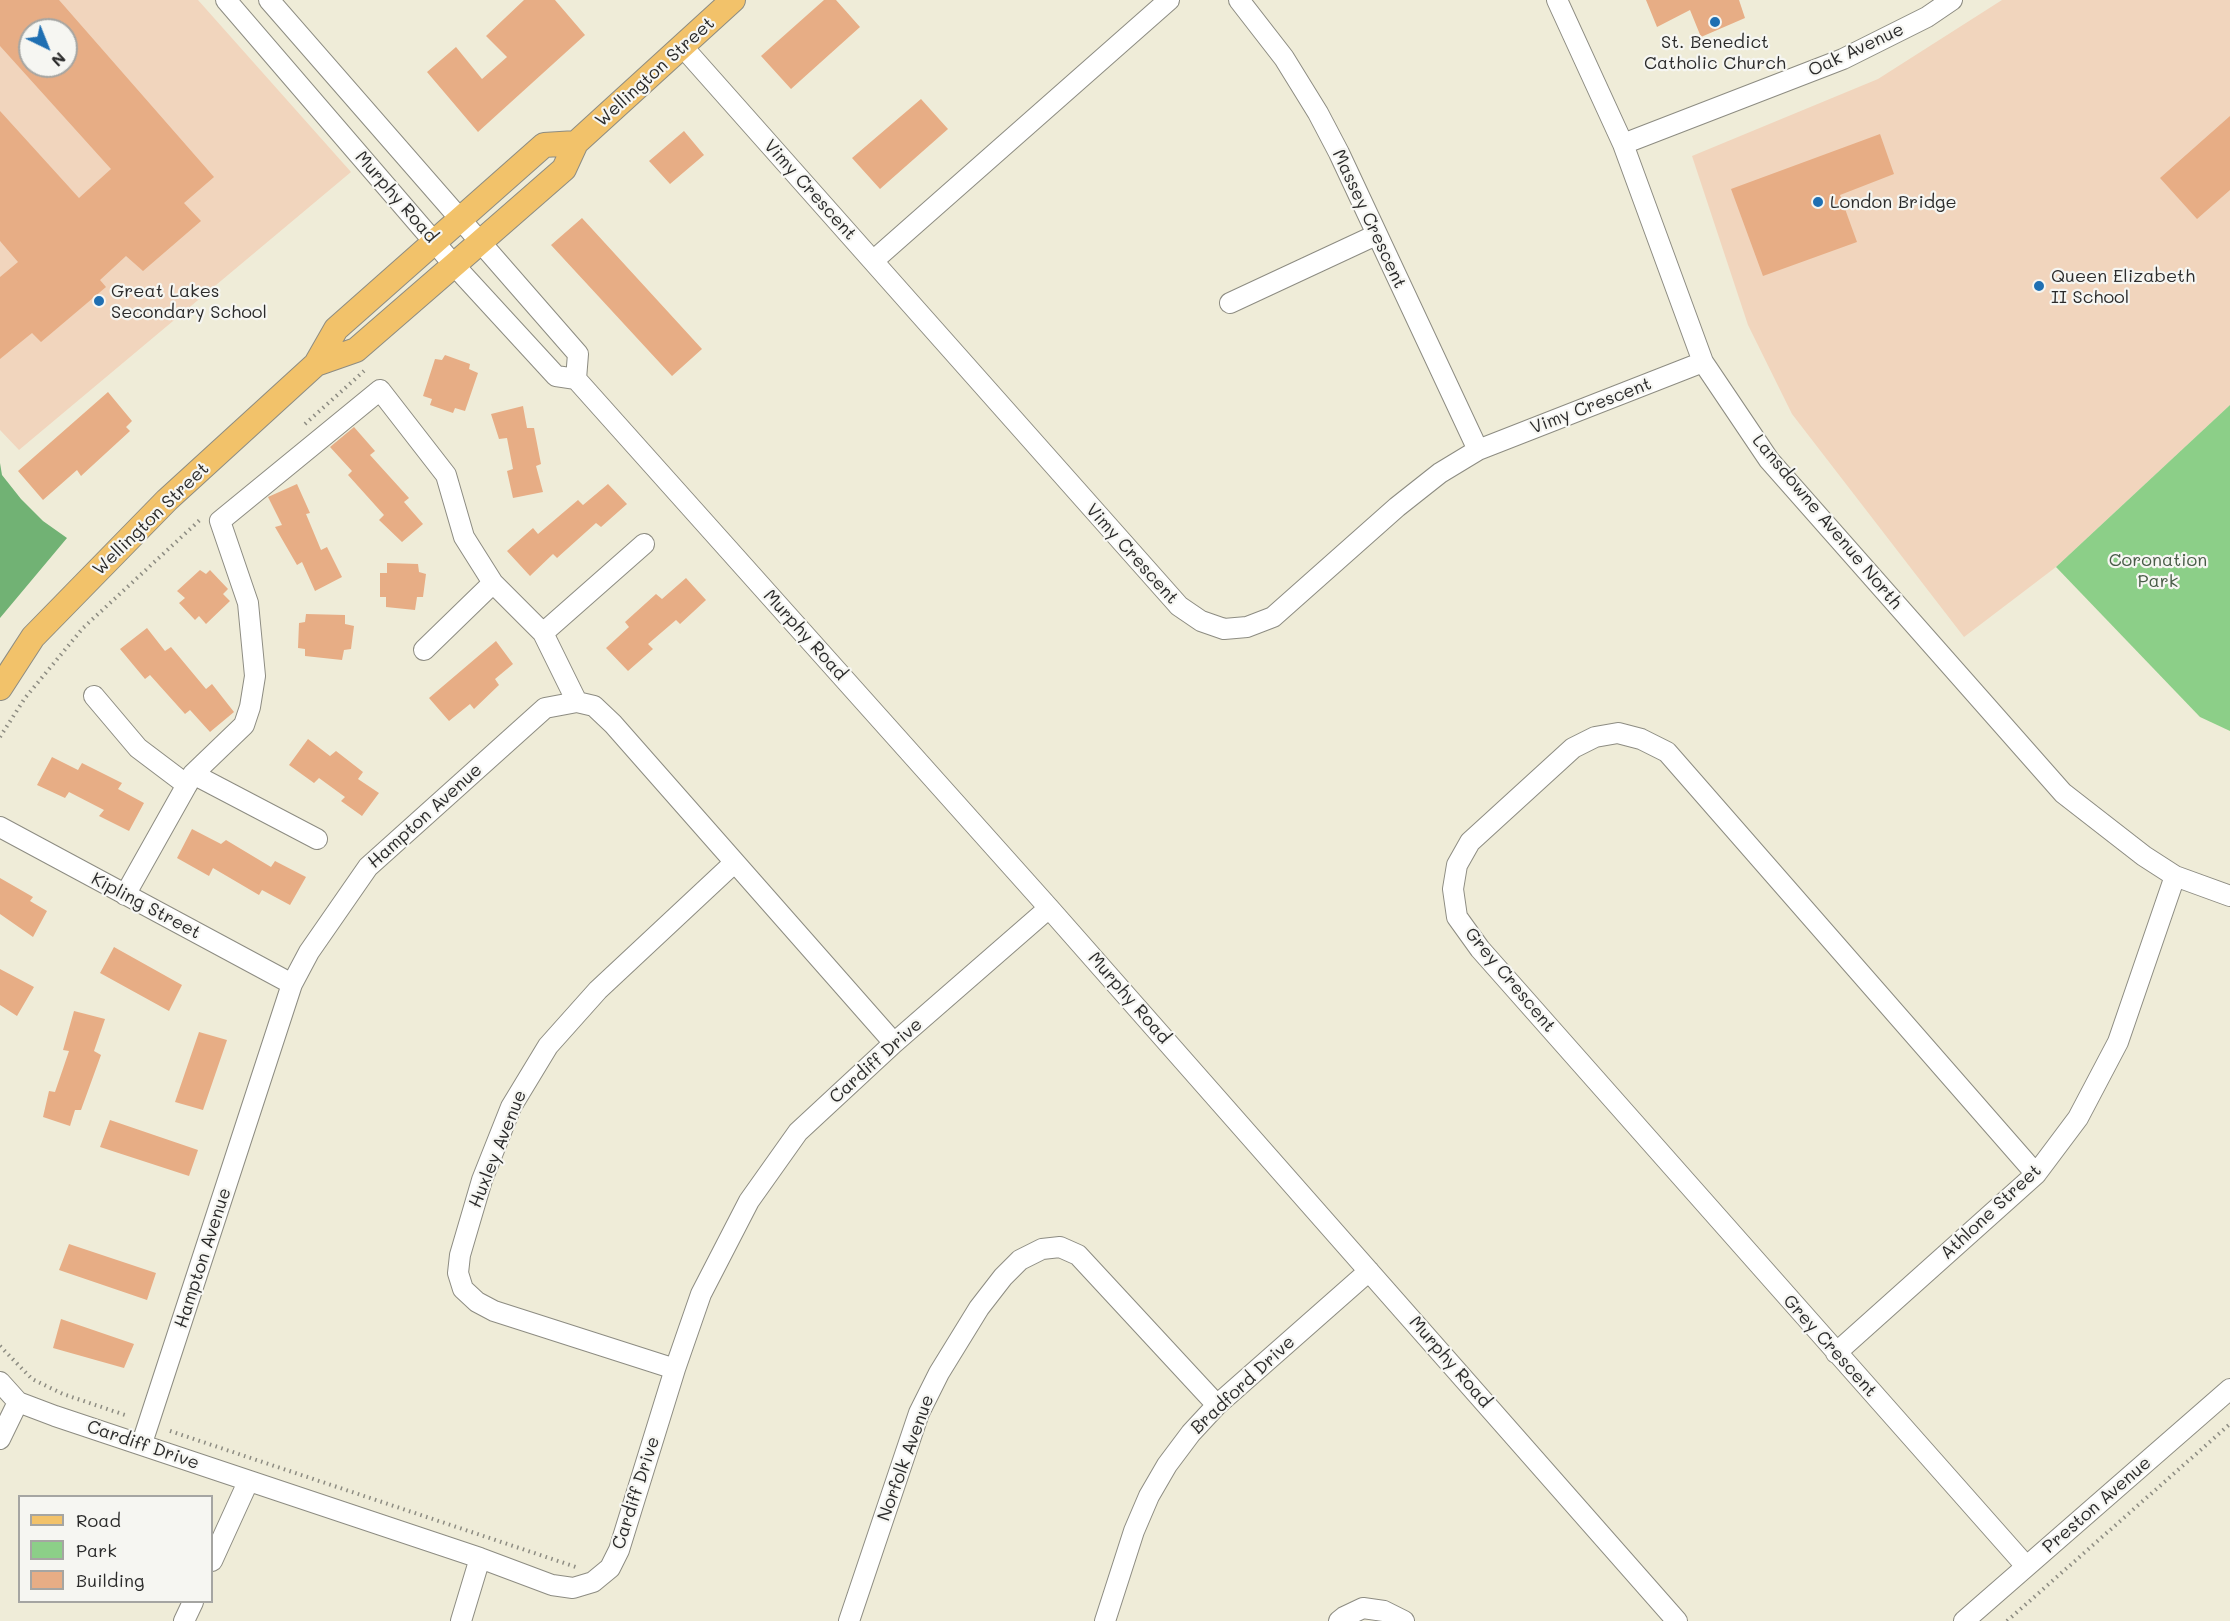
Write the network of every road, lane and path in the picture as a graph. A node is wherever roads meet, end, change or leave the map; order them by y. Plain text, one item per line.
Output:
1 (226, 0) edge
2 (269, 0) edge
3 (733, 0) edge
4 (1169, 0) edge
5 (1239, 0) edge
6 (1557, 0) edge
7 (1952, 0) edge
8 (681, 46) junction
9 (576, 143) junction
10 (1623, 144) junction
11 (460, 218) junction
12 (1376, 235) junction
13 (434, 241) junction
14 (480, 241) junction
15 (873, 261) junction
16 (454, 265) junction
17 (1230, 303) dead end
18 (1703, 362) junction
19 (316, 364) junction
20 (576, 379) junction
21 (1478, 450) junction
22 (644, 544) dead end
23 (493, 583) junction
24 (543, 633) junction
25 (424, 650) dead end
26 (0, 688) edge
27 (94, 696) dead end
28 (577, 702) junction
29 (190, 779) junction
30 (0, 827) edge
31 (317, 839) dead end
32 (734, 863) junction
33 (2175, 876) junction
34 (125, 895) junction
35 (2230, 896) edge
36 (1049, 908) junction
37 (292, 984) junction
38 (894, 1043) junction
39 (2036, 1174) junction
40 (1369, 1270) junction
41 (0, 1346) edge
42 (1836, 1353) junction
43 (675, 1369) junction
44 (0, 1382) edge
45 (2230, 1389) edge
46 (18, 1402) junction
47 (1217, 1405) junction
48 (125, 1415) dead end
49 (2230, 1424) edge
50 (170, 1431) dead end
51 (0, 1439) edge
52 (142, 1443) junction
53 (248, 1482) junction
54 (480, 1558) junction
55 (213, 1560) edge
56 (2026, 1566) junction
57 (580, 1569) dead end
58 (193, 1603) edge
59 (184, 1621) edge
60 (461, 1621) edge
61 (849, 1621) edge
62 (1106, 1621) edge
63 (1339, 1621) edge
64 (1404, 1621) edge
65 (1677, 1621) edge
66 (1964, 1621) edge
67 (2007, 1621) edge

1 - 13 street, Murphy Road
2 - 11 street, Murphy Road
3 - 8 main road, Wellington Street
4 - 15 street
5 - 12 street, Massey Crescent
6 - 10 street, Lansdowne Avenue North
7 - 10 street, Oak Avenue
8 - 9 main road, Wellington Street
8 - 15 street, Vimy Crescent
9 - 11 main road, Wellington Street
9 - 14 main road, Wellington Street
10 - 18 street, Lansdowne Avenue North
11 - 13 main road, Wellington Street
11 - 14 street, Murphy Road
12 - 17 street
12 - 21 street, Massey Crescent
13 - 16 street, Murphy Road
13 - 19 main road, Wellington Street
14 - 16 main road, Wellington Street
14 - 20 street, Murphy Road
15 - 21 street, Vimy Crescent
16 - 19 main road, Wellington Street
16 - 20 street, Murphy Road
18 - 21 street, Vimy Crescent
18 - 33 street, Lansdowne Avenue North
19 - 26 main road, Wellington Street
20 - 36 street, Murphy Road
22 - 24 street
23 - 24 street
23 - 25 street
23 - 29 street
24 - 28 street
27 - 29 street
28 - 32 street
28 - 37 street, Hampton Avenue
29 - 31 street
29 - 34 street
30 - 34 street, Kipling Street
32 - 38 street
32 - 43 street, Huxley Avenue
33 - 35 street, Lansdowne Avenue North
33 - 39 street, Athlone Street
34 - 37 street, Kipling Street
36 - 38 street, Cardiff Drive
36 - 40 street, Murphy Road
37 - 52 street, Hampton Avenue
38 - 43 street, Cardiff Drive
39 - 42 street, Athlone Street
39 - 42 street, Grey Crescent
40 - 47 street, Bradford Drive
40 - 65 street, Murphy Road
41 - 48 path
42 - 56 street, Grey Crescent
43 - 54 street, Cardiff Drive
44 - 46 street, Cardiff Drive
45 - 56 street, Preston Avenue
46 - 51 street
46 - 52 street, Cardiff Drive
47 - 61 street, Norfolk Avenue
47 - 62 street, Bradford Drive
49 - 67 path
50 - 57 path
52 - 53 street, Cardiff Drive
53 - 54 street, Cardiff Drive
53 - 55 street
54 - 60 street
56 - 66 street, Preston Avenue
58 - 59 street
63 - 64 street

